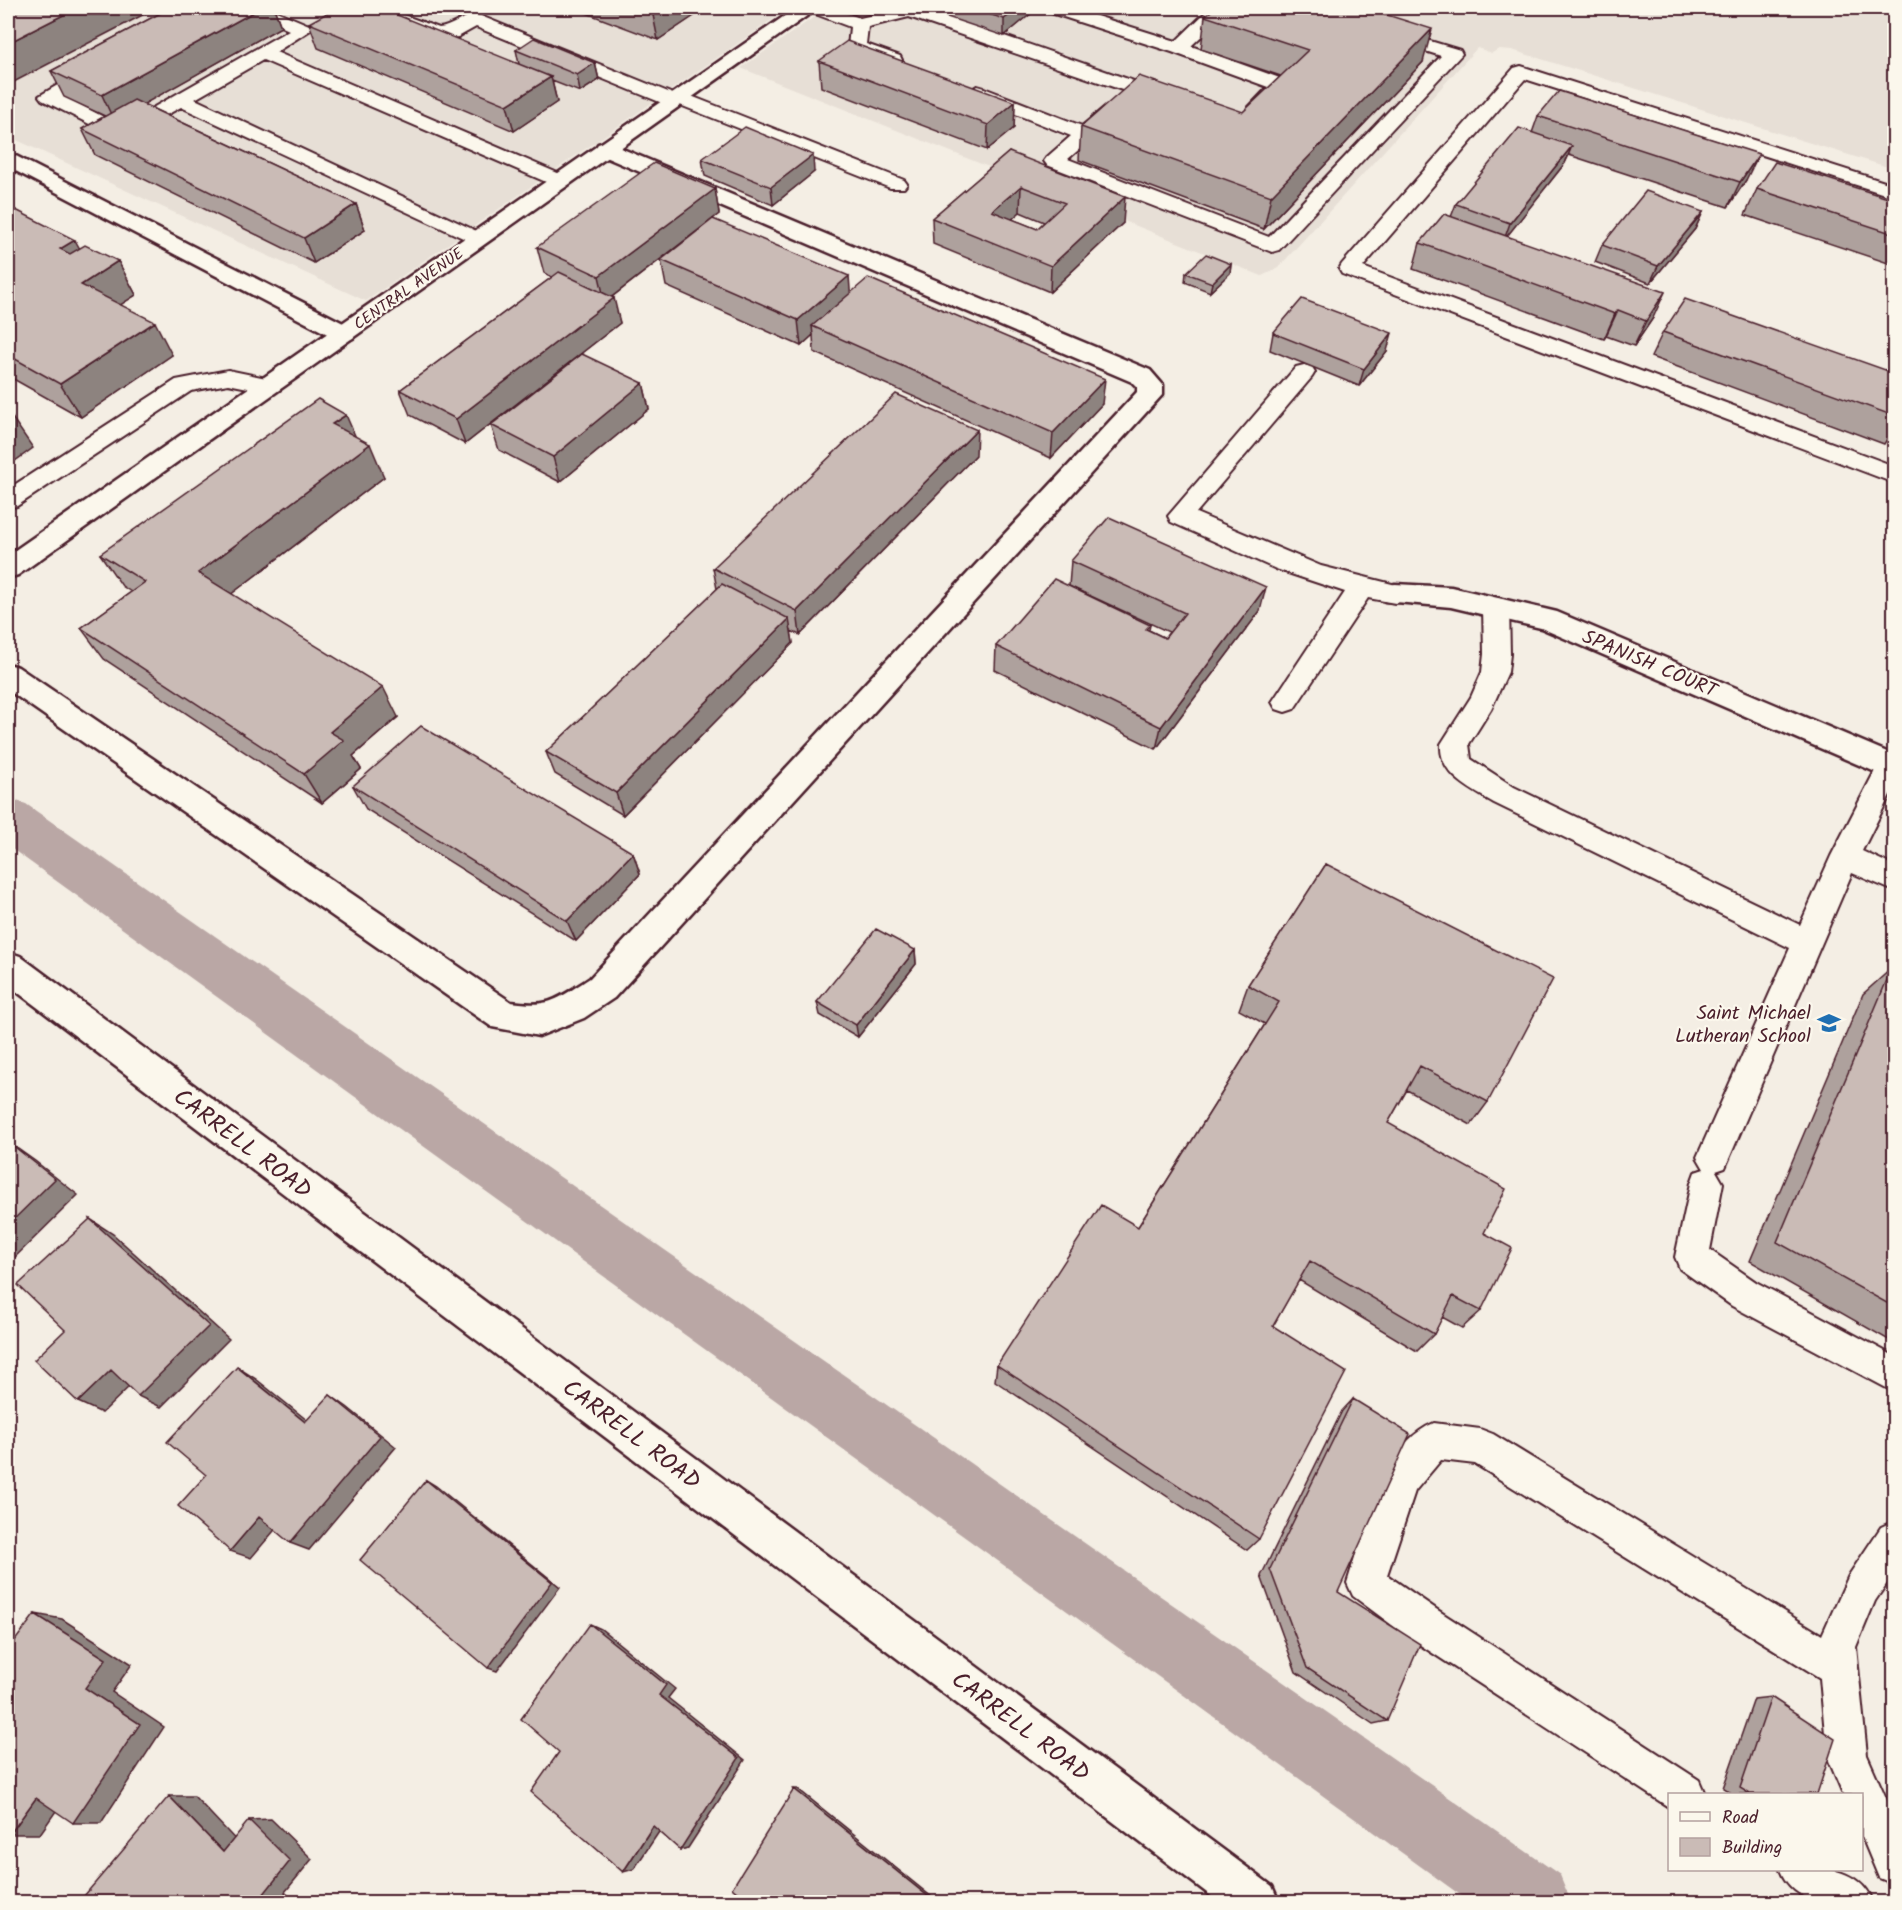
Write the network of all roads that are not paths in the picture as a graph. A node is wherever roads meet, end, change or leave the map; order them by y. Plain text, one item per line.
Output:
1 (255, 8) edge
2 (369, 8) edge
3 (808, 8) edge
4 (816, 8) edge
5 (1054, 8) edge
6 (1217, 8) edge
7 (913, 9) edge
8 (859, 24) junction
9 (1367, 27) edge
10 (1179, 48) junction
11 (262, 53) junction
12 (111, 63) edge
13 (911, 67) edge
14 (955, 84) edge
15 (1138, 89) junction
16 (1160, 97) edge
17 (677, 99) junction
18 (181, 100) junction
19 (1247, 118) edge
20 (1085, 134) junction
21 (606, 149) junction
22 (8, 159) edge
23 (560, 181) junction
24 (897, 184) dead end
25 (1894, 191) edge
26 (478, 239) junction
27 (344, 333) junction
28 (1304, 372) edge
29 (268, 385) junction
30 (1894, 475) edge
31 (8, 500) edge
32 (11, 560) edge
33 (1361, 589) junction
34 (1395, 594) joint
35 (1496, 607) junction
36 (8, 675) edge
37 (1285, 702) dead end
38 (1893, 768) edge
39 (1845, 856) junction
40 (1894, 879) edge
41 (1807, 942) junction
42 (8, 966) edge
43 (1894, 1375) edge
44 (1894, 1540) edge
45 (1838, 1667) junction
46 (1683, 1793) edge
47 (1894, 1863) edge
48 (1804, 1871) edge
49 (1256, 1902) edge
50 (1852, 1902) edge

1 - 11 lane
2 - 17 lane
3 - 17 street, CENTRAL AVENUE
4 - 8 lane
5 - 10 lane
6 - 10 lane
7 - 8 lane
7 - 15 lane
8 - 13 lane
9 - 20 lane
10 - 19 lane
11 - 18 lane
11 - 23 lane
12 - 18 lane
14 - 20 lane
15 - 16 lane
15 - 20 lane
17 - 21 street, CENTRAL AVENUE
17 - 24 lane
18 - 26 lane
21 - 23 street, CENTRAL AVENUE
21 - 36 street
22 - 27 street
23 - 26 street, CENTRAL AVENUE
25 - 30 lane
26 - 27 street, CENTRAL AVENUE
27 - 29 street, CENTRAL AVENUE
28 - 33 lane
29 - 31 lane
29 - 32 street, CENTRAL AVENUE
33 - 34 lane
33 - 37 lane
34 - 35 street, SPANISH COURT
35 - 38 street, SPANISH COURT
35 - 41 lane
38 - 39 lane
39 - 40 lane
39 - 41 lane
41 - 43 lane
42 - 49 street, CARRELL ROAD
44 - 45 lane
45 - 46 lane
45 - 47 lane
48 - 50 lane

